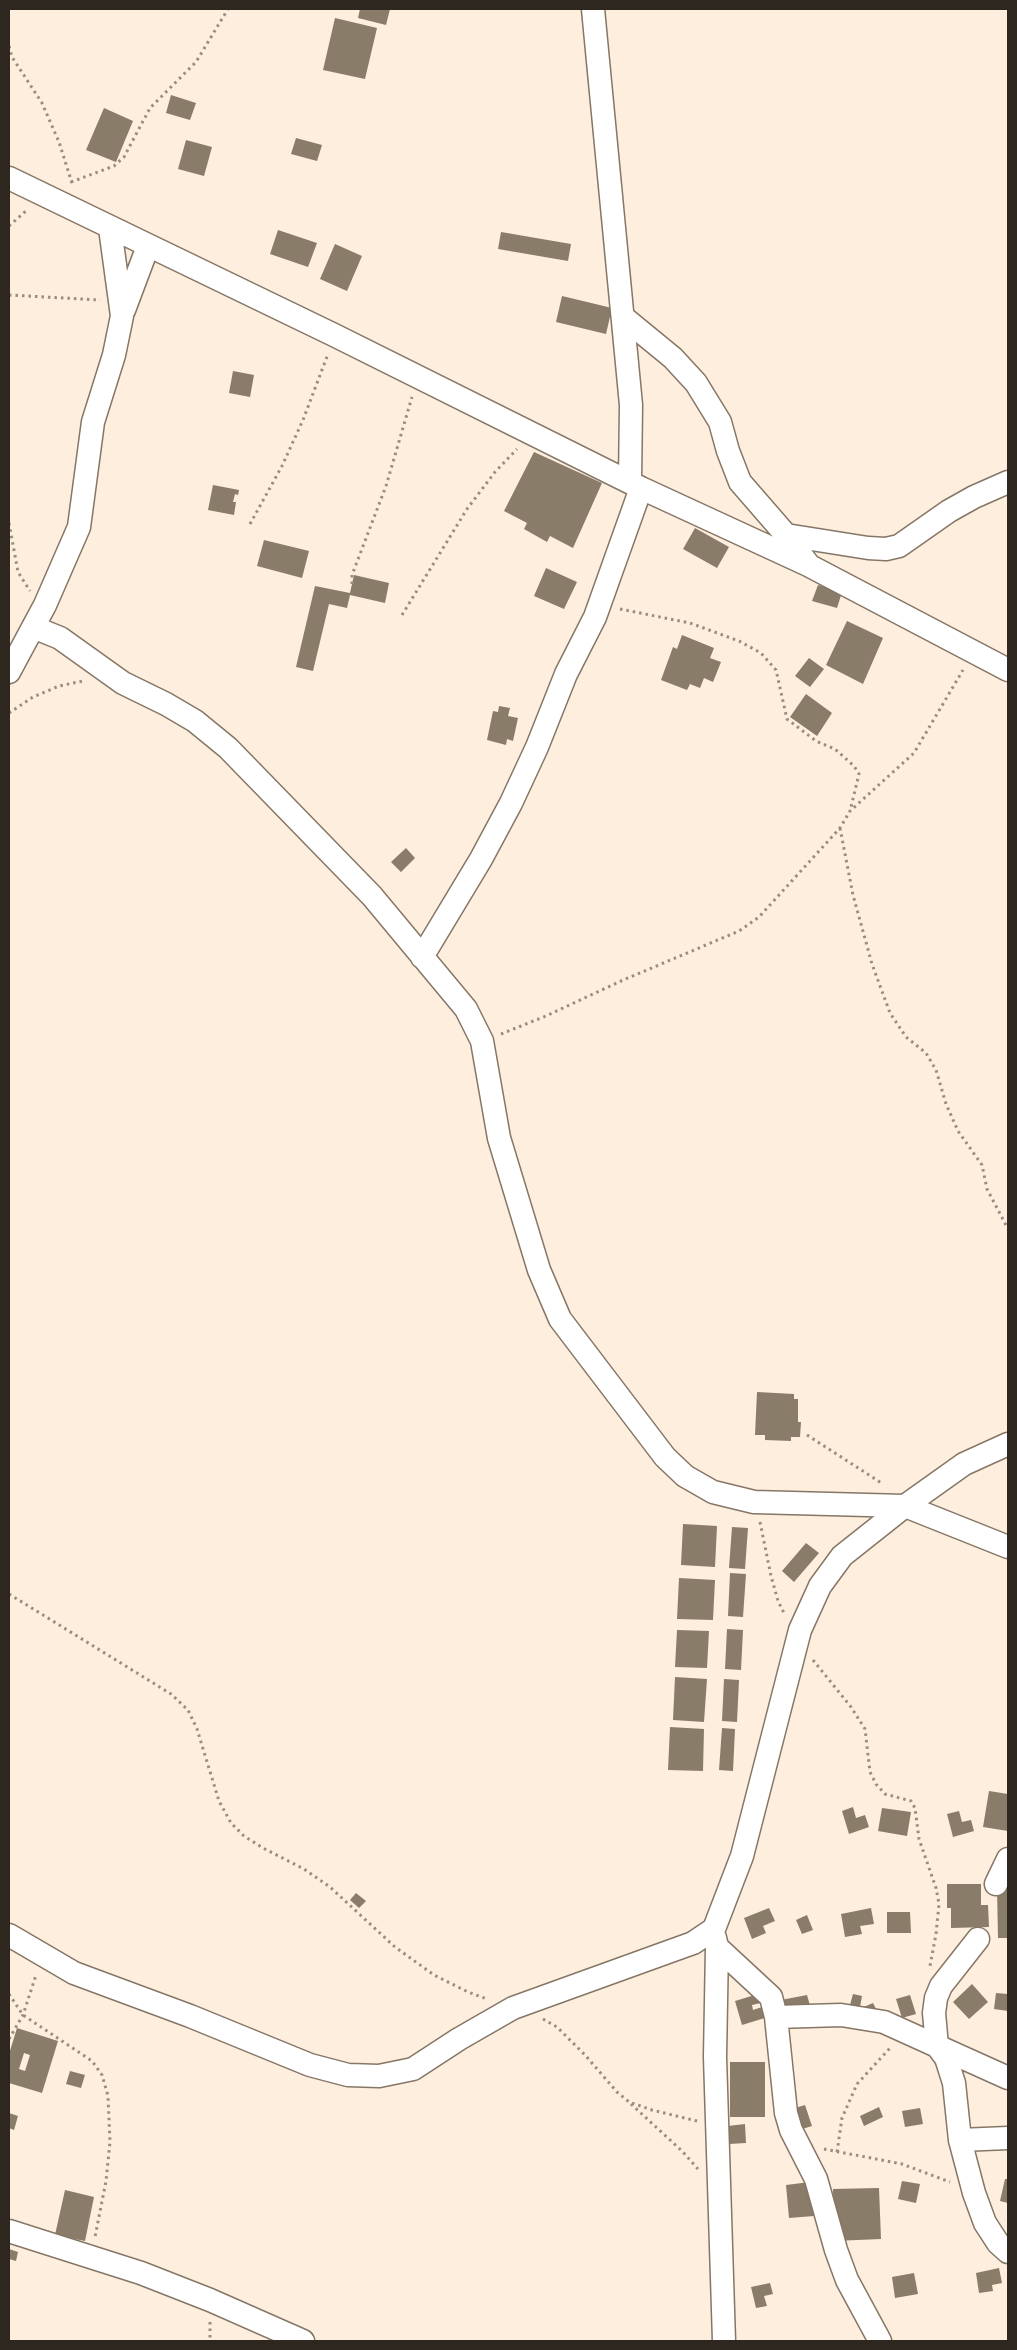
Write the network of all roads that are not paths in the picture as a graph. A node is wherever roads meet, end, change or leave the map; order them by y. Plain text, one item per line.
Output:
1 (593, 9) edge
2 (9, 178) edge
3 (110, 228) junction
4 (148, 246) junction
5 (122, 308) junction
6 (623, 317) junction
7 (1008, 482) edge
8 (635, 485) junction
9 (786, 535) junction
10 (808, 564) junction
11 (33, 628) junction
12 (1008, 670) edge
13 (9, 672) edge
14 (422, 957) junction
15 (1008, 1444) edge
16 (901, 1506) junction
17 (1008, 1547) edge
18 (1008, 1859) edge
19 (996, 1884) dead end
20 (9, 1935) edge
21 (715, 1938) junction
22 (978, 1938) dead end
23 (776, 2017) junction
24 (937, 2046) junction
25 (1008, 2078) edge
26 (1008, 2138) edge
27 (960, 2140) junction
28 (9, 2231) edge
29 (1008, 2252) edge
30 (303, 2341) edge
31 (724, 2341) edge
32 (880, 2341) edge

1 - 6 street
2 - 3 street
3 - 4 street
3 - 5 street
4 - 5 street
4 - 8 street
5 - 11 street
6 - 8 street
6 - 9 street
7 - 9 street
8 - 10 street
8 - 14 street
9 - 10 street
10 - 12 street
11 - 13 street
11 - 14 street
14 - 16 street
15 - 16 street
16 - 17 street
16 - 21 street
18 - 19 street
20 - 21 street
21 - 23 street
21 - 31 street
22 - 24 street
23 - 24 street
23 - 32 street
24 - 25 street
24 - 27 street
26 - 27 street
27 - 29 street
28 - 30 street

